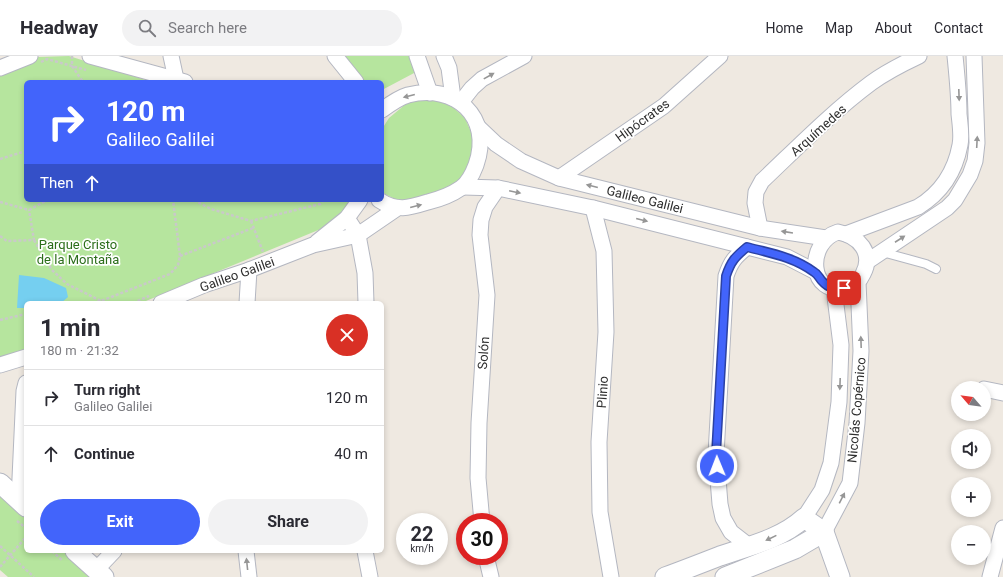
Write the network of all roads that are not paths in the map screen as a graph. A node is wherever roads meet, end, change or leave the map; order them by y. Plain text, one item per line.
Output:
1 (171, 56) edge
2 (335, 56) edge
3 (417, 56) edge
4 (444, 56) edge
5 (524, 56) edge
6 (720, 56) edge
7 (919, 56) edge
8 (955, 56) edge
9 (974, 56) edge
10 (35, 59) edge
11 (88, 63) edge
12 (0, 68) edge
13 (175, 80) edge
14 (180, 80) edge
15 (354, 80) edge
16 (430, 93) junction
17 (457, 100) junction
18 (384, 108) edge
19 (478, 126) junction
20 (559, 178) junction
21 (463, 187) junction
22 (498, 188) junction
23 (359, 202) edge
24 (382, 202) edge
25 (396, 208) junction
26 (593, 208) junction
27 (347, 218) junction
28 (760, 228) junction
29 (846, 234) junction
30 (358, 235) junction
31 (826, 238) junction
32 (313, 245) junction
33 (747, 247) junction
34 (882, 252) junction
35 (868, 261) junction
36 (936, 269) dead end
37 (249, 270) junction
38 (816, 272) junction
39 (858, 282) junction
40 (834, 289) junction
41 (166, 301) edge
42 (247, 301) edge
43 (366, 301) edge
44 (24, 358) edge
45 (0, 365) edge
46 (991, 390) edge
47 (24, 391) edge
48 (1003, 393) edge
49 (0, 483) edge
50 (22, 503) edge
51 (481, 513) edge
52 (804, 518) junction
53 (1003, 528) edge
54 (824, 532) junction
55 (749, 546) junction
56 (77, 553) edge
57 (113, 553) edge
58 (246, 553) edge
59 (364, 553) edge
60 (488, 565) edge
61 (100, 573) edge
62 (249, 577) edge
63 (370, 577) edge
64 (491, 577) edge
65 (611, 577) edge
66 (666, 577) edge
67 (725, 577) edge
68 (840, 577) edge
69 (990, 577) edge

1 - 14 street
2 - 15 street
3 - 16 street
4 - 17 street
17 -> 5 street
6 - 20 street, Hipócrates
7 - 28 street, Arquímedes
8 -> 29 street
34 -> 9 street
10 - 12 street
11 - 13 street
16 - 17 street
16 -> 18 street
17 - 19 street
19 - 20 street, Galileo Galilei
19 - 21 street
28 -> 20 street, Galileo Galilei
21 - 22 street, Galileo Galilei
25 -> 21 street
22 -> 26 street, Galileo Galilei
22 - 51 street, Solón
23 - 27 street, Galileo Galilei
24 - 25 street
25 - 30 street, Galileo Galilei
26 -> 33 street, Galileo Galilei
26 - 65 street, Plinio
27 - 30 street
27 - 32 street, Galileo Galilei
31 -> 28 street, Galileo Galilei
29 - 31 street
29 - 35 street
30 - 32 street, Galileo Galilei
30 - 43 street
31 - 38 street
32 - 37 street, Galileo Galilei
33 - 38 street, Galileo Galilei
33 - 55 street
34 - 35 street
34 - 36 lane
35 - 39 street
37 - 41 street, Galileo Galilei
37 - 42 street
38 - 40 street
39 - 40 street
54 -> 39 street, Nicolás Copérnico
40 -> 52 street, Nicolás Copérnico
44 - 45 street
46 - 48 street
47 - 50 street
49 - 50 street
52 - 54 street
52 -> 55 street
53 - 69 street
54 - 67 street
54 - 68 street
55 - 66 street
56 - 61 street
57 - 61 street
62 -> 58 street
59 - 63 street
60 - 64 street

